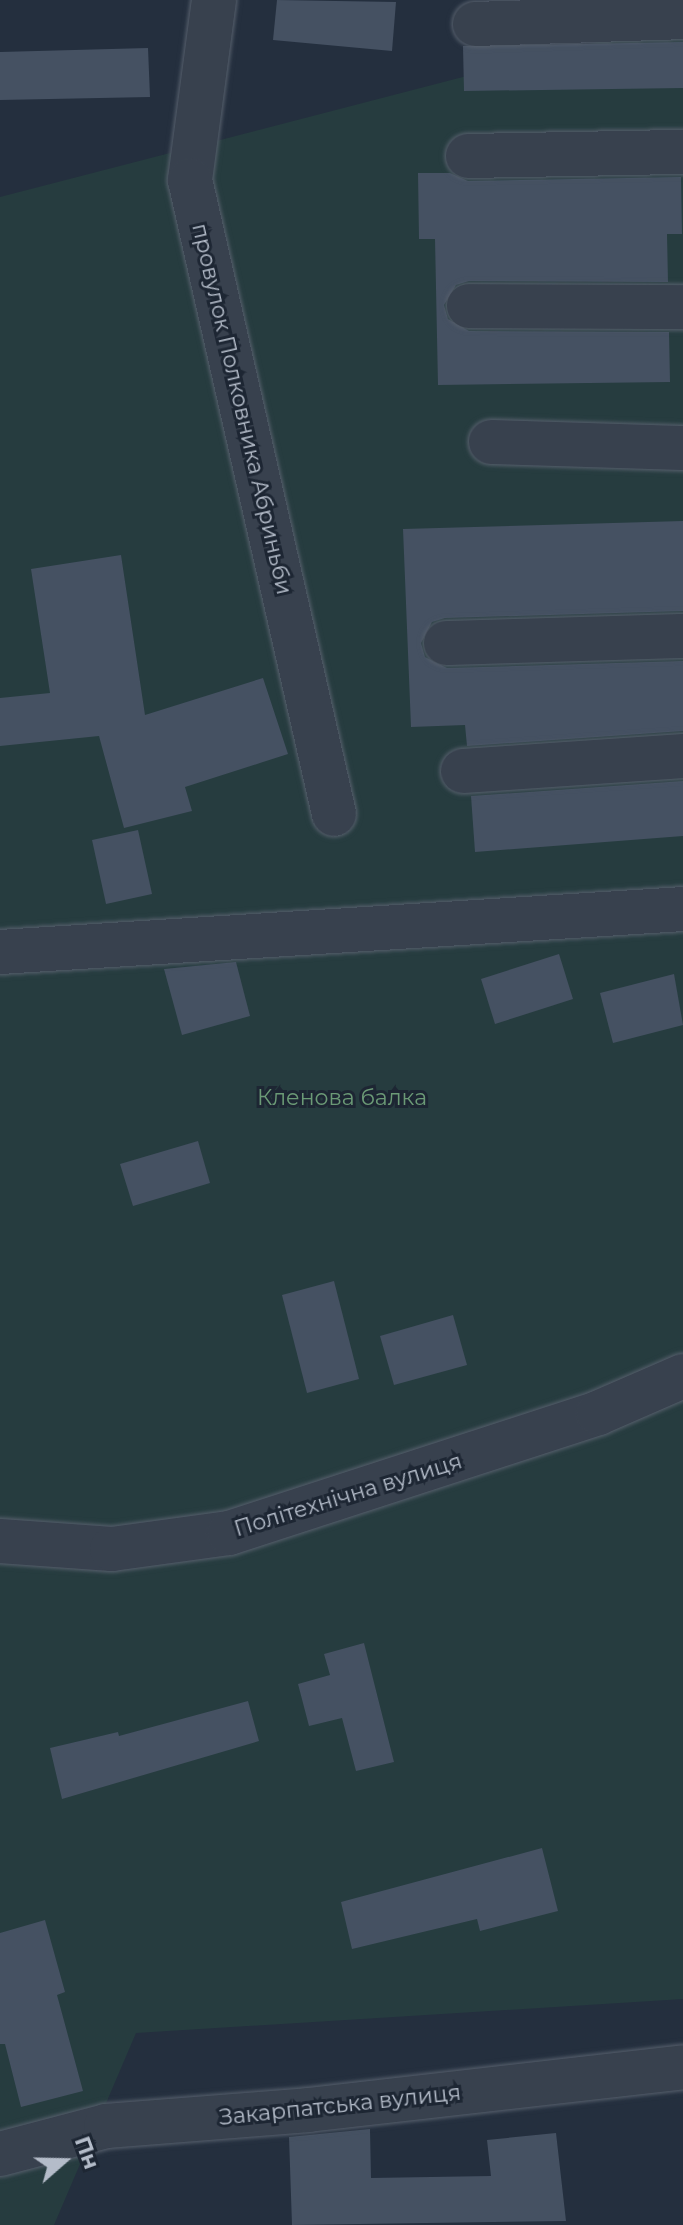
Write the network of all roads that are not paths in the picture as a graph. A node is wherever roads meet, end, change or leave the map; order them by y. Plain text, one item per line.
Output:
1 (214, 0) edge
2 (683, 17) edge
3 (475, 24) dead end
4 (683, 152) edge
5 (468, 156) dead end
6 (469, 306) dead end
7 (683, 307) edge
8 (491, 442) dead end
9 (683, 448) edge
10 (683, 636) edge
11 (446, 643) dead end
12 (683, 756) edge
13 (463, 771) dead end
14 (334, 814) dead end
15 (683, 909) edge
16 (0, 952) edge
17 (683, 1376) edge
18 (0, 1541) edge
19 (683, 2067) edge
20 (0, 2154) edge

1 - 14 street, провулок Полковника Абриньби
2 - 3 street
4 - 5 street
6 - 7 street
8 - 9 street
10 - 11 street
12 - 13 street
15 - 16 street
17 - 18 street, Політехнічна вулиця
19 - 20 street, Закарпатська вулиця

